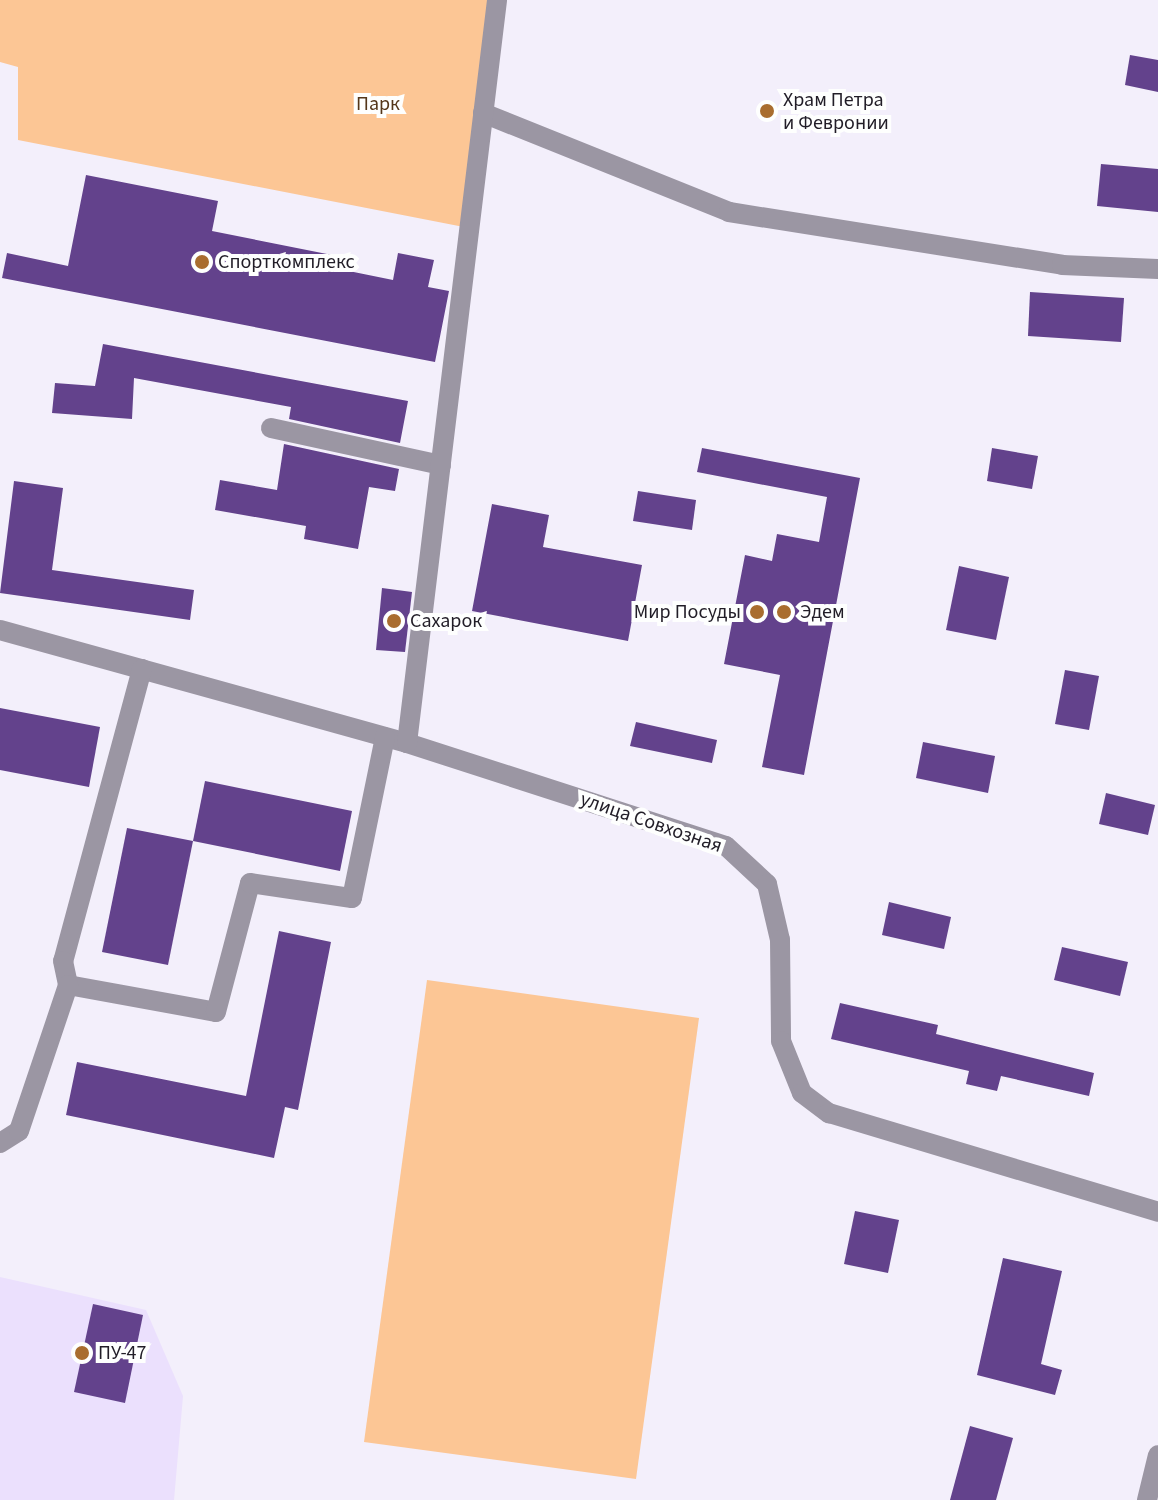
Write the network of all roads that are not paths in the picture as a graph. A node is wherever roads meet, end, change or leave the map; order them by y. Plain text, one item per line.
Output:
1 (497, 0) edge
2 (483, 113) junction
3 (1158, 269) edge
4 (271, 428) dead end
5 (441, 465) junction
6 (0, 630) edge
7 (142, 669) junction
8 (385, 737) junction
9 (407, 743) junction
10 (68, 985) junction
11 (0, 1143) edge
12 (1158, 1212) edge
13 (1158, 1455) edge
14 (1147, 1500) edge

1 - 2 street
2 - 3 street
2 - 5 street
4 - 5 street
5 - 9 street
6 - 7 street, улица Совхозная
7 - 8 street, улица Совхозная
7 - 10 street
8 - 9 street, улица Совхозная
8 - 10 street
9 - 12 street, улица Совхозная
10 - 11 street
13 - 14 street

